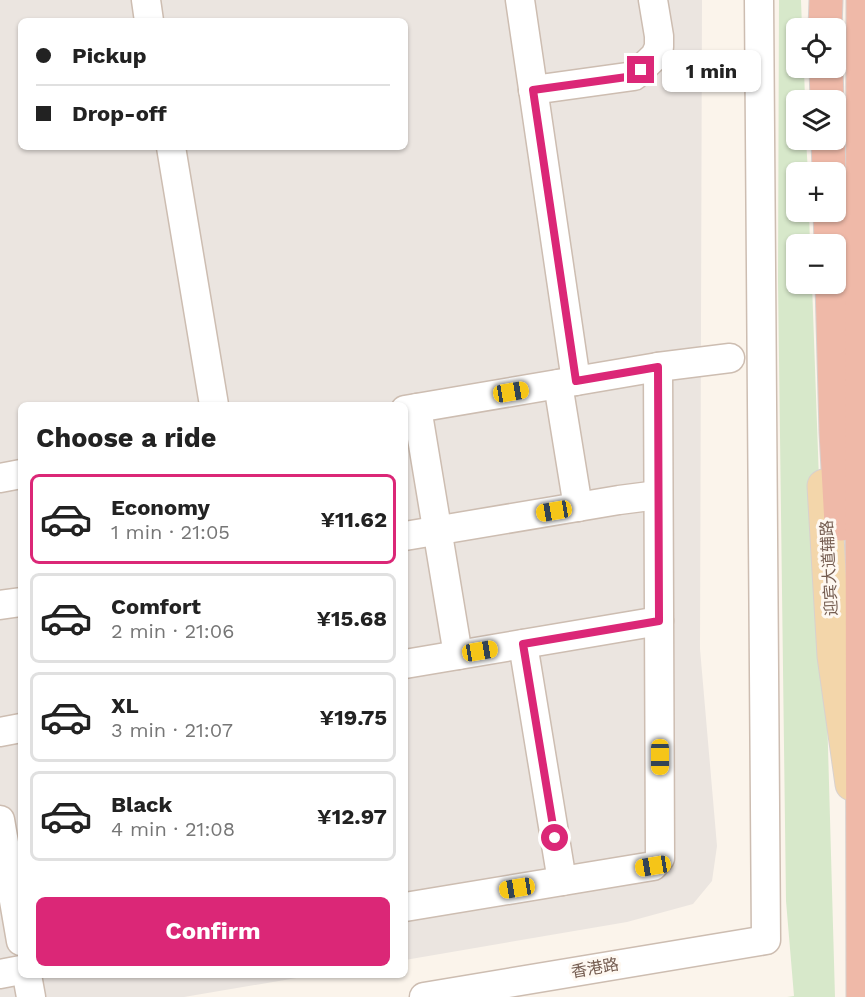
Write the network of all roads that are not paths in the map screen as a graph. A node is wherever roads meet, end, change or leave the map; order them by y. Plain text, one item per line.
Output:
1 (146, 0) edge
2 (520, 0) edge
3 (653, 0) edge
4 (759, 0) edge
5 (811, 0) edge
6 (826, 0) edge
7 (863, 0) edge
8 (149, 18) edge
9 (811, 18) edge
10 (825, 18) edge
11 (533, 90) junction
12 (172, 150) edge
13 (817, 294) edge
14 (832, 294) edge
15 (730, 358) dead end
16 (658, 367) junction
17 (567, 382) junction
18 (214, 402) edge
19 (411, 409) edge
20 (18, 475) edge
21 (0, 478) edge
22 (658, 495) junction
23 (578, 507) junction
24 (437, 531) junction
25 (408, 536) edge
26 (18, 602) edge
27 (0, 605) edge
28 (659, 621) junction
29 (523, 644) junction
30 (458, 655) junction
31 (408, 663) edge
32 (18, 729) edge
33 (0, 732) edge
34 (0, 820) edge
35 (862, 850) junction
36 (562, 881) junction
37 (408, 907) edge
38 (18, 924) edge
39 (18, 971) edge
40 (0, 974) edge
41 (28, 978) edge
42 (31, 997) edge
43 (424, 997) edge
44 (863, 997) edge

1 - 8 street
2 - 11 street
3 - 11 street
4 - 43 street, 香港路
5 - 9 main road
6 - 10 highway
7 - 35 highway
11 - 17 street
12 - 18 street
13 - 35 main road, 迎宾大道辅路
14 - 35 highway
15 - 16 street
16 - 17 street
16 - 22 street
17 - 19 street
17 - 23 street
19 - 24 street
20 - 21 street
22 - 23 street
22 - 28 street
23 - 24 street
24 - 25 street
24 - 30 street
26 - 27 street
28 - 29 street
28 - 36 street
29 - 30 street
29 - 36 street
30 - 31 street
32 - 33 street
34 - 38 street
35 - 44 highway
36 - 37 street
39 - 40 street
41 - 42 street

